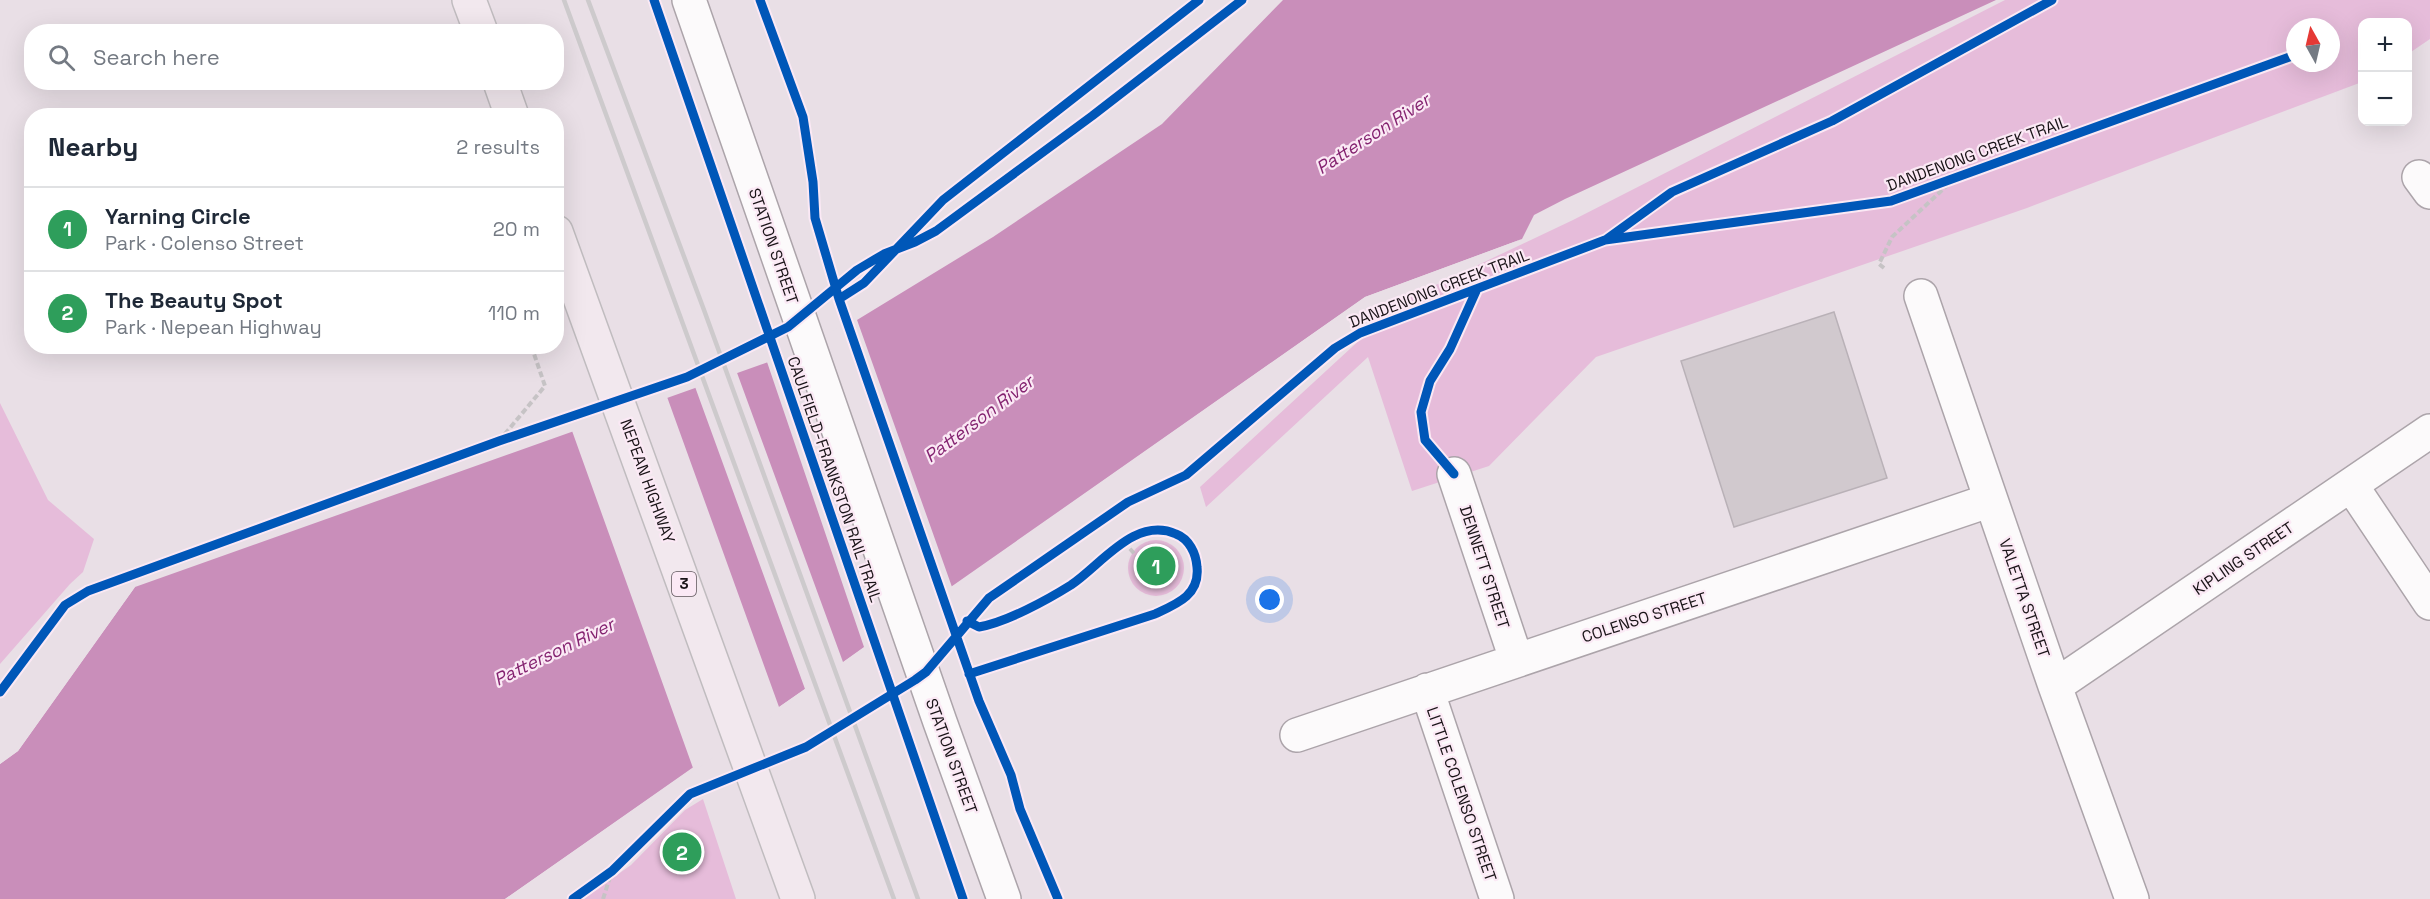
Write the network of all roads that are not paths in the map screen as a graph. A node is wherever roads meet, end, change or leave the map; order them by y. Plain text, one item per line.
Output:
1 (469, 0) edge
2 (689, 0) edge
3 (478, 24) edge
4 (503, 90) edge
5 (509, 108) edge
6 (564, 253) edge
7 (1921, 296) dead end
8 (2430, 431) edge
9 (1454, 474) dead end
10 (2351, 485) junction
11 (1991, 500) junction
12 (2430, 603) edge
13 (1516, 659) junction
14 (2055, 686) junction
15 (1426, 690) junction
16 (1297, 735) dead end
17 (798, 899) edge
18 (1004, 899) edge
19 (1497, 899) edge
20 (2132, 899) edge

1 - 3 highway
2 - 18 street, STATION STREET
4 - 5 highway
6 - 17 highway, NEPEAN HIGHWAY / 3
7 - 11 street, VALETTA STREET
8 - 10 street, KIPLING STREET
9 - 13 street, DENNETT STREET
10 - 12 street
10 - 14 street, KIPLING STREET
11 - 13 street, COLENSO STREET
11 - 14 street, VALETTA STREET
13 - 15 street, COLENSO STREET
14 - 20 street, VALETTA STREET
15 - 16 street, COLENSO STREET
15 - 19 street, LITTLE COLENSO STREET

